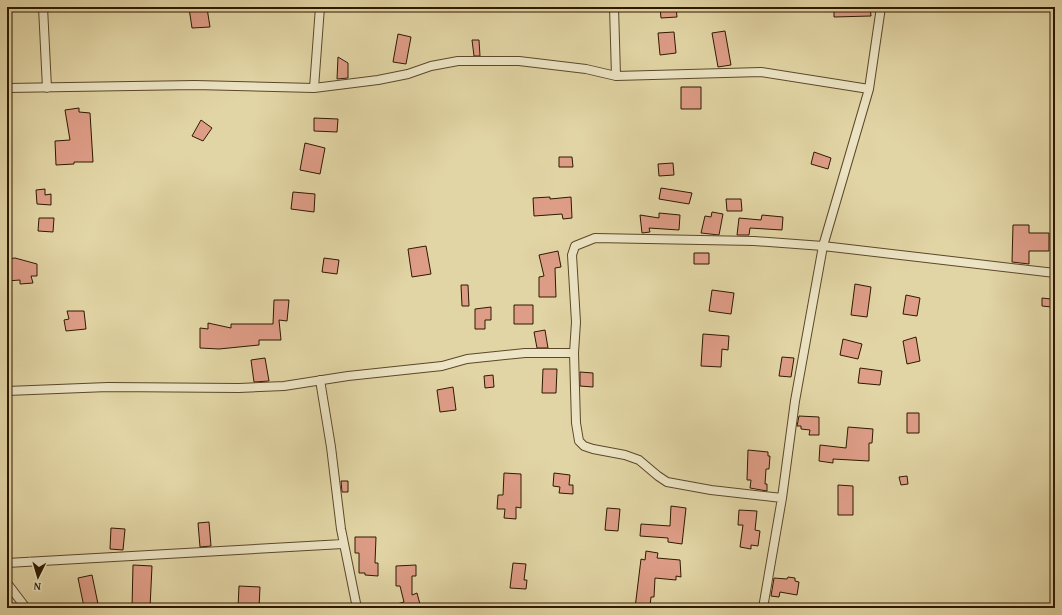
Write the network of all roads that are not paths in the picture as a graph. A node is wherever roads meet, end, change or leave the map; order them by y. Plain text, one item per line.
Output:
1 (43, 7) edge
2 (320, 7) edge
3 (614, 7) edge
4 (881, 7) edge
5 (616, 76) junction
6 (7, 88) edge
7 (47, 88) junction
8 (314, 88) junction
9 (869, 89) junction
10 (823, 246) junction
11 (1055, 274) edge
12 (574, 354) junction
13 (320, 380) junction
14 (7, 391) edge
15 (782, 498) junction
16 (343, 544) junction
17 (7, 562) edge
18 (7, 583) edge
19 (26, 608) edge
20 (357, 608) edge
21 (763, 608) edge

1 - 7 street
2 - 8 street
3 - 5 street
4 - 9 street
5 - 8 street
5 - 9 street
6 - 7 street
7 - 8 street
9 - 10 street
10 - 11 street
10 - 12 street
10 - 15 street
12 - 13 street
12 - 15 street
13 - 14 street
13 - 16 street
15 - 21 street
16 - 17 street
16 - 20 street
18 - 19 street

